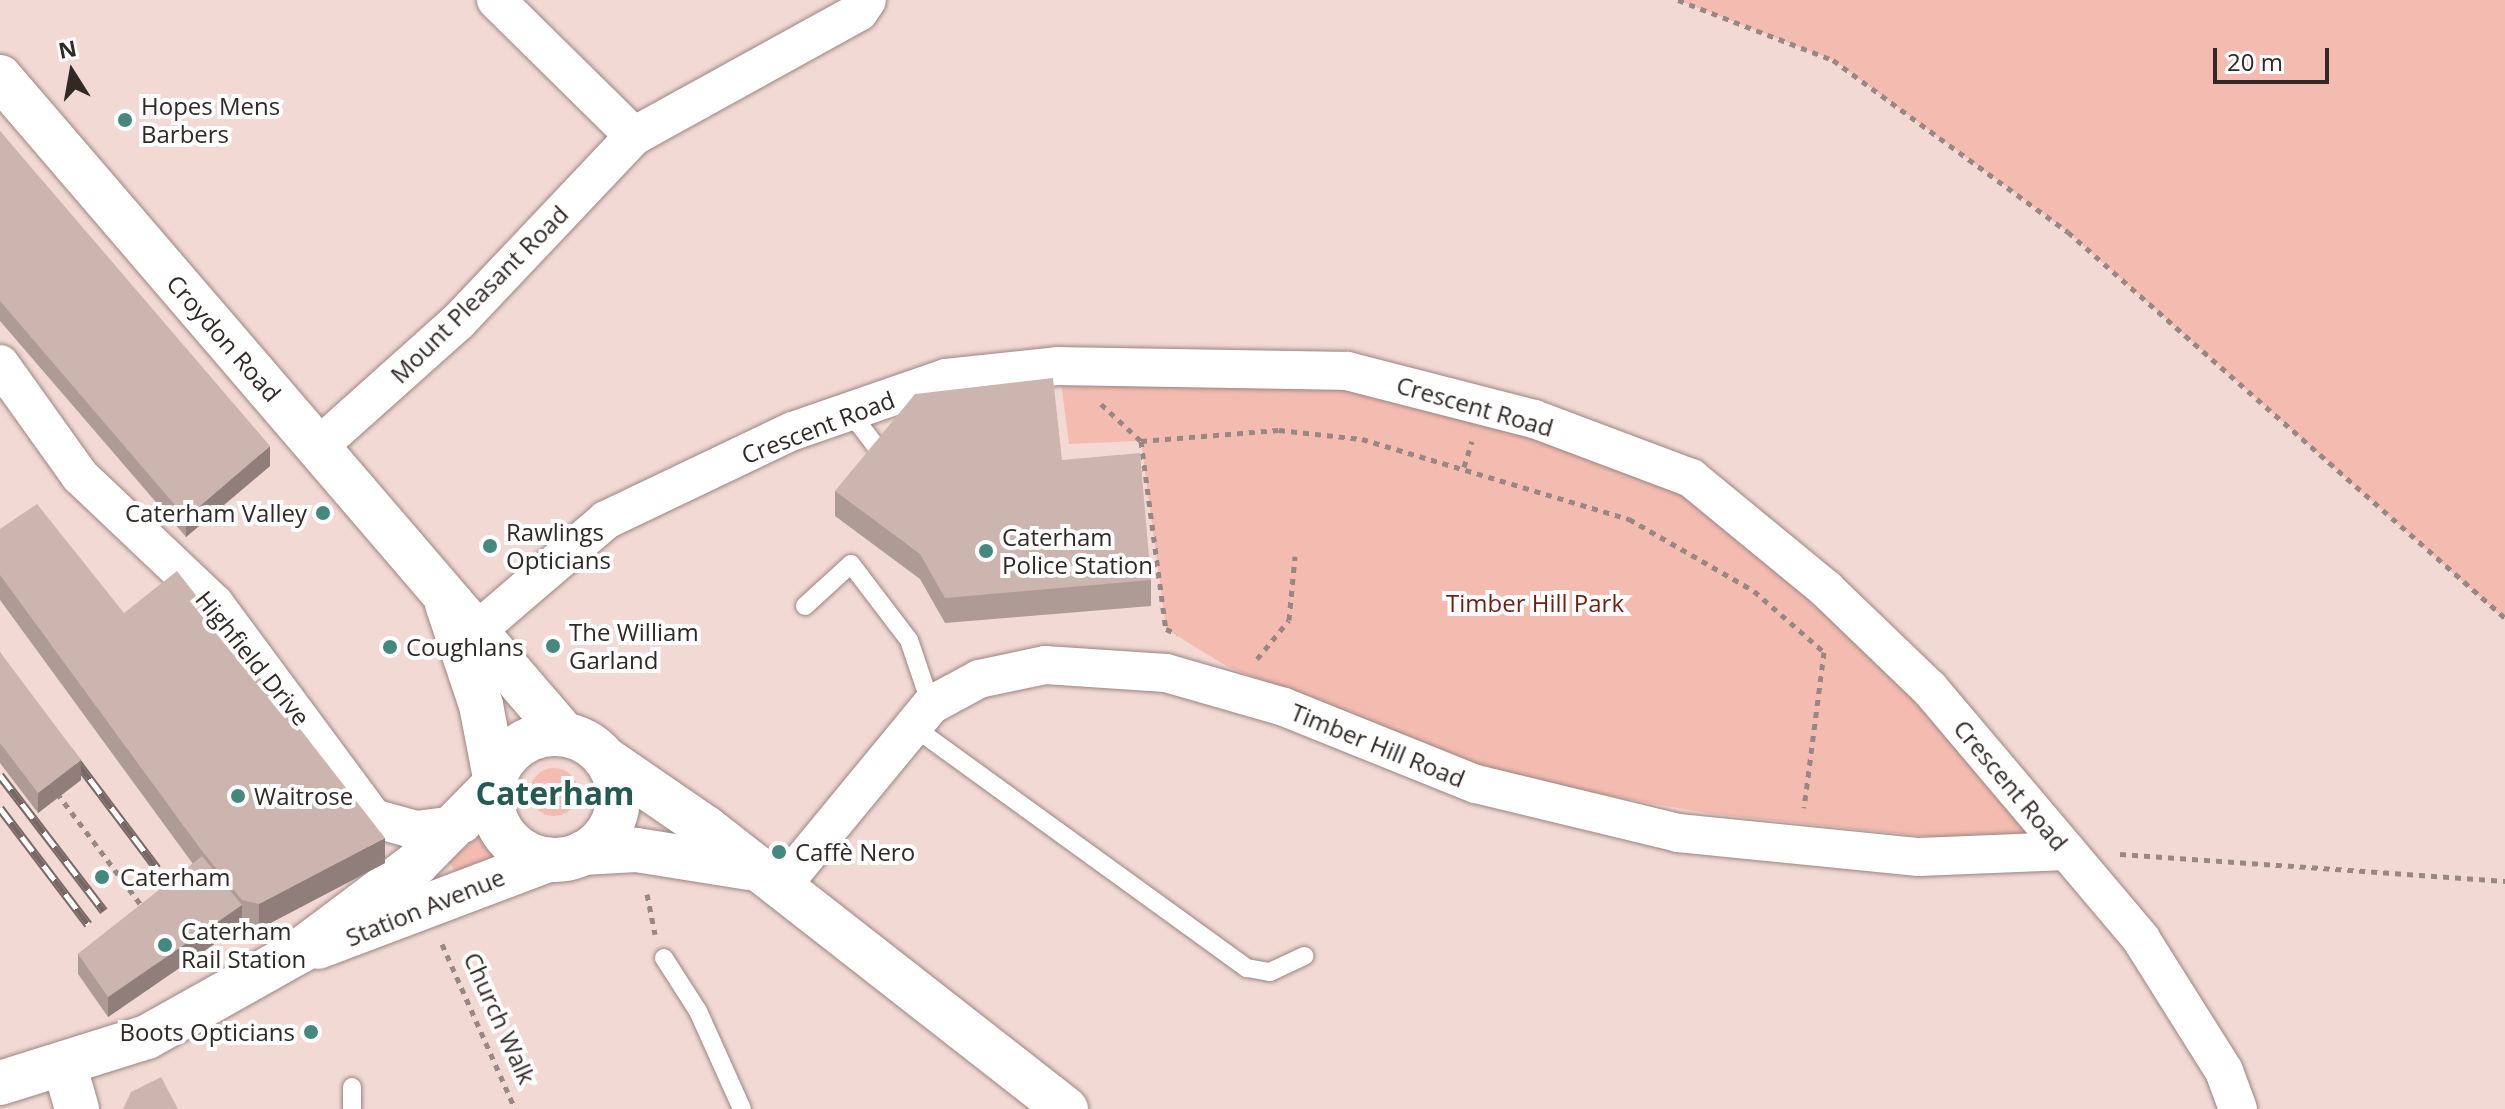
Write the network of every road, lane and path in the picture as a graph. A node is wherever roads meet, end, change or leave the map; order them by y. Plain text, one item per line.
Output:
1 (496, 0) edge
2 (867, 0) edge
3 (1678, 0) edge
4 (0, 77) edge
5 (634, 136) junction
6 (0, 364) edge
7 (1059, 366) junction
8 (850, 412) junction
9 (1141, 441) junction
10 (318, 447) junction
11 (884, 457) edge
12 (1295, 556) dead end
13 (446, 601) junction
14 (805, 606) dead end
15 (2505, 618) edge
16 (480, 628) junction
17 (1166, 629) junction
18 (1194, 641) dead end
19 (1258, 669) dead end
20 (1166, 673) junction
21 (921, 715) junction
22 (564, 734) junction
23 (607, 760) junction
24 (494, 782) junction
25 (51, 785) edge
26 (1803, 817) dead end
27 (463, 824) junction
28 (2067, 851) junction
29 (566, 856) junction
30 (765, 878) junction
31 (2505, 881) edge
32 (450, 900) junction
33 (150, 917) edge
34 (300, 951) junction
35 (1304, 956) dead end
36 (664, 958) dead end
37 (64, 1064) junction
38 (0, 1083) edge
39 (352, 1087) dead end
40 (77, 1109) edge
41 (352, 1109) edge
42 (515, 1109) edge
43 (742, 1109) edge
44 (1066, 1109) edge
45 (2238, 1109) edge

1 - 5 street
2 - 5 street, Mount Pleasant Road
3 - 15 path
4 - 10 main road, Croydon Road
5 - 10 street, Mount Pleasant Road
6 - 27 street, Highfield Drive
7 - 8 street, Crescent Road
7 - 9 path
7 - 28 street, Crescent Road
8 - 11 lane
8 - 16 street, Crescent Road
9 - 17 path
9 - 26 path
10 - 13 main road, Croydon Road
12 - 19 path
13 - 16 main road, Croydon Road
13 - 24 main road, Croydon Road
14 - 21 lane
16 - 22 main road, Croydon Road
17 - 18 path
17 - 20 path
20 - 21 street, Timber Hill Road
20 - 28 street, Timber Hill Road
21 - 30 street, Timber Hill Road
21 - 35 lane
22 - 23 main road
22 - 24 main road
23 - 29 main road
23 - 30 main road
24 - 27 main road, Station Avenue
24 - 29 main road
25 - 33 path
27 - 34 main road, Station Avenue
28 - 31 path
28 - 45 street, Crescent Road
29 - 30 main road
29 - 32 main road, Station Avenue
30 - 44 main road
32 - 34 main road, Station Avenue
32 - 42 path, Church Walk
34 - 37 main road, Station Avenue
36 - 43 lane
37 - 38 main road, Station Avenue
37 - 40 main road
39 - 41 lane

